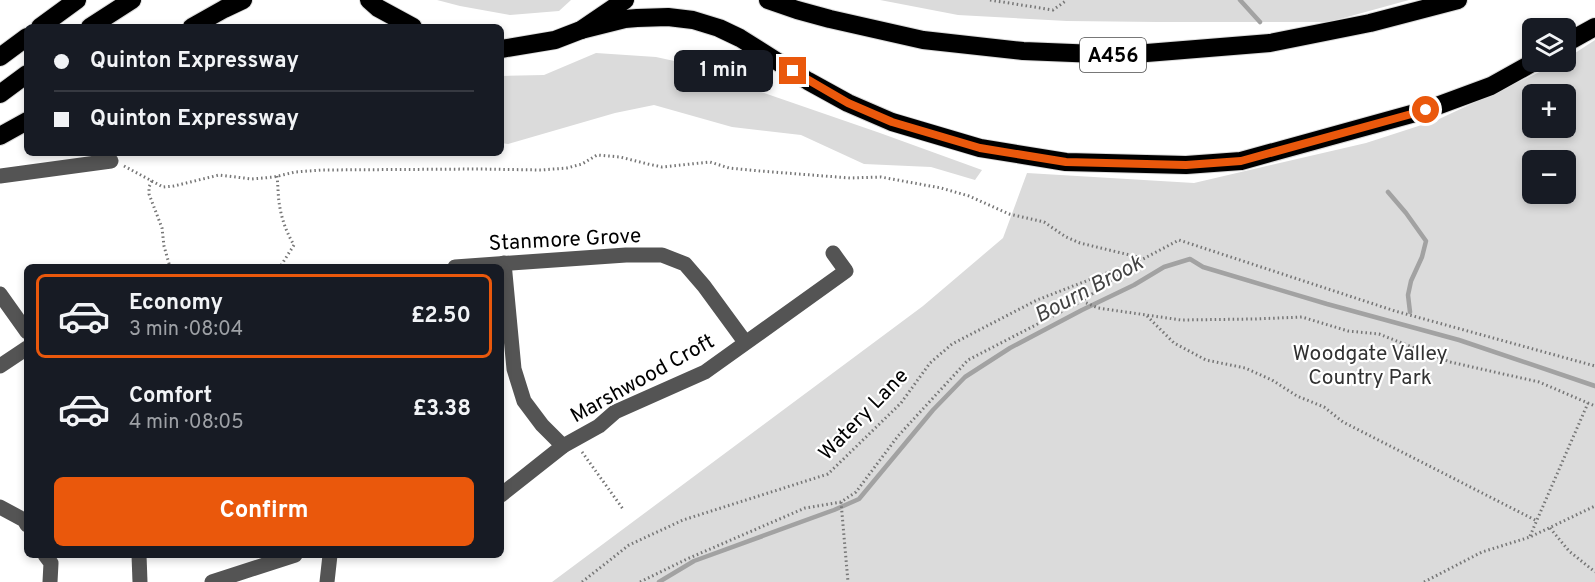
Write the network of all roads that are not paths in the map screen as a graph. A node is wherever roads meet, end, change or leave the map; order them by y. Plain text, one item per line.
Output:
1 (77, 0) edge
2 (132, 0) edge
3 (243, 0) edge
4 (355, 0) edge
5 (625, 0) edge
6 (768, 0) edge
7 (1458, 0) edge
8 (373, 4) edge
9 (43, 24) edge
10 (95, 24) edge
11 (197, 24) edge
12 (408, 24) edge
13 (1595, 27) edge
14 (580, 30) junction
15 (1576, 38) edge
16 (24, 39) edge
17 (504, 48) edge
18 (0, 57) edge
19 (1522, 69) edge
20 (24, 76) edge
21 (0, 94) edge
22 (24, 123) edge
23 (0, 136) edge
24 (111, 161) road end
25 (0, 176) edge
26 (833, 253) dead end
27 (504, 263) junction
28 (492, 264) edge
29 (0, 294) edge
30 (24, 328) edge
31 (745, 342) junction
32 (24, 350) edge
33 (0, 366) edge
34 (568, 443) junction
35 (504, 493) edge
36 (0, 507) edge
37 (24, 520) edge
38 (47, 558) edge
39 (139, 558) edge
40 (286, 558) edge
41 (330, 558) edge
42 (50, 582) edge
43 (140, 582) edge
44 (212, 582) edge
45 (327, 582) edge

1 - 9 highway
2 - 10 highway
3 - 11 highway
4 - 8 highway
5 - 14 highway
6 - 7 highway, A456
8 - 12 highway
13 - 15 highway
14 - 17 highway
14 - 19 highway
16 - 18 highway
20 - 21 highway
22 - 23 highway
24 - 25 street
26 - 31 street, Marshwood Croft
27 - 28 street, Stanmore Grove
27 - 31 street, Stanmore Grove
27 - 34 street
29 - 30 street
31 - 34 street, Marshwood Croft
32 - 33 street
34 - 35 street, Marshwood Croft
36 - 37 street
38 - 42 street
39 - 43 street
40 - 44 street
41 - 45 street

